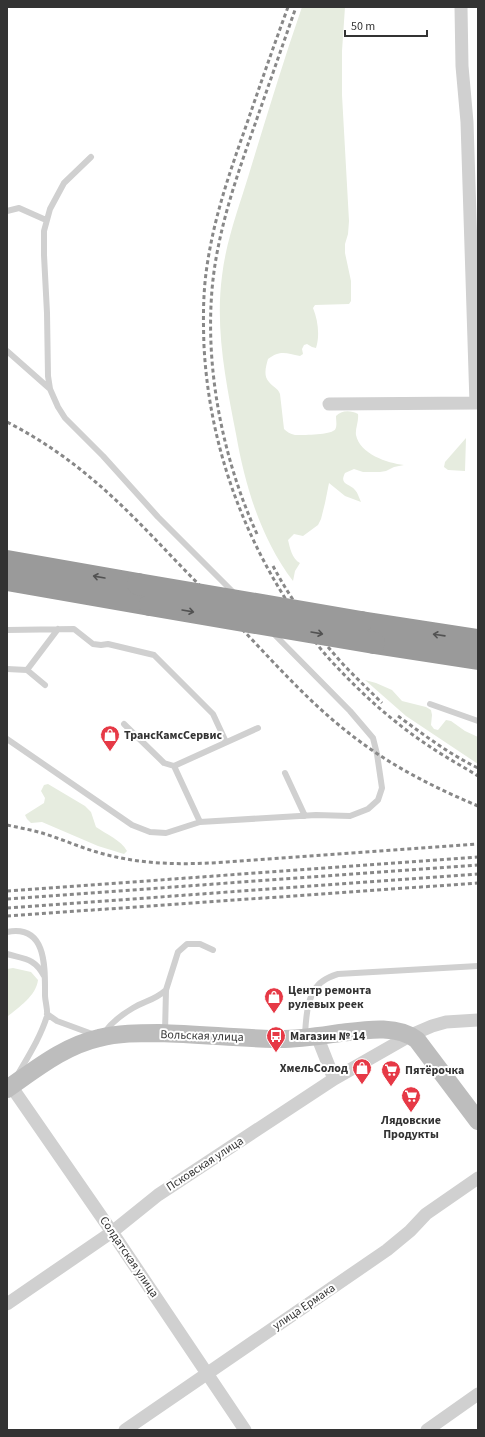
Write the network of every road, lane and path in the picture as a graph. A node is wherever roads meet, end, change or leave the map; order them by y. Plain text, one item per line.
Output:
1 (461, 7) edge
2 (91, 157) dead end
3 (7, 211) edge
4 (46, 220) junction
5 (7, 351) edge
6 (50, 389) junction
7 (477, 403) edge
8 (329, 404) dead end
9 (7, 561) edge
10 (7, 580) edge
11 (249, 608) dead end
12 (260, 619) dead end
13 (58, 629) junction
14 (7, 630) edge
15 (478, 640) edge
16 (478, 659) edge
17 (7, 670) edge
18 (27, 670) junction
19 (45, 685) dead end
20 (430, 704) dead end
21 (478, 721) edge
22 (124, 724) dead end
23 (258, 728) dead end
24 (7, 739) edge
25 (226, 742) junction
26 (174, 766) junction
27 (285, 773) dead end
28 (305, 816) junction
29 (200, 822) junction
30 (7, 932) edge
31 (213, 950) dead end
32 (7, 954) edge
33 (478, 966) edge
34 (46, 979) junction
35 (166, 990) junction
36 (48, 1014) junction
37 (478, 1020) edge
38 (166, 1034) junction
39 (411, 1035) junction
40 (311, 1036) junction
41 (100, 1038) junction
42 (334, 1079) junction
43 (8, 1087) edge
44 (478, 1121) edge
45 (478, 1178) edge
46 (112, 1232) junction
47 (7, 1304) edge
48 (207, 1374) junction
49 (478, 1394) edge
50 (125, 1430) edge
51 (245, 1430) edge
52 (427, 1430) edge

1 - 7 street
2 - 4 lane
3 - 4 lane
4 - 6 lane
5 - 6 lane
6 - 11 lane
7 - 8 street
15 -> 9 highway, bridge
10 -> 16 highway, bridge
12 - 28 lane
13 - 14 lane
13 - 18 lane
13 - 25 lane
17 - 18 lane
18 - 19 lane
20 - 21 lane
22 - 26 lane
23 - 25 lane
24 - 29 lane
25 - 26 lane
26 - 29 lane
27 - 28 lane
28 - 29 lane
30 - 34 lane
31 - 35 lane
32 - 34 lane
33 - 40 lane
34 - 36 lane
35 - 38 lane
35 - 41 lane
36 - 41 lane
36 - 43 lane
37 - 39 street, Псковская улица
38 - 40 street, Вольская улица
38 - 41 street, Вольская улица
39 - 40 street, Вольская улица
39 - 42 street, Псковская улица
39 - 44 street
40 - 42 street
41 - 43 street, Вольская улица
42 - 46 street, Псковская улица
43 - 46 street, Солдатская улица
45 - 48 street, улица Ермака
46 - 47 street, Псковская улица
46 - 48 street, Солдатская улица
48 - 50 street, улица Ермака
48 - 51 street, Солдатская улица
49 - 52 street

